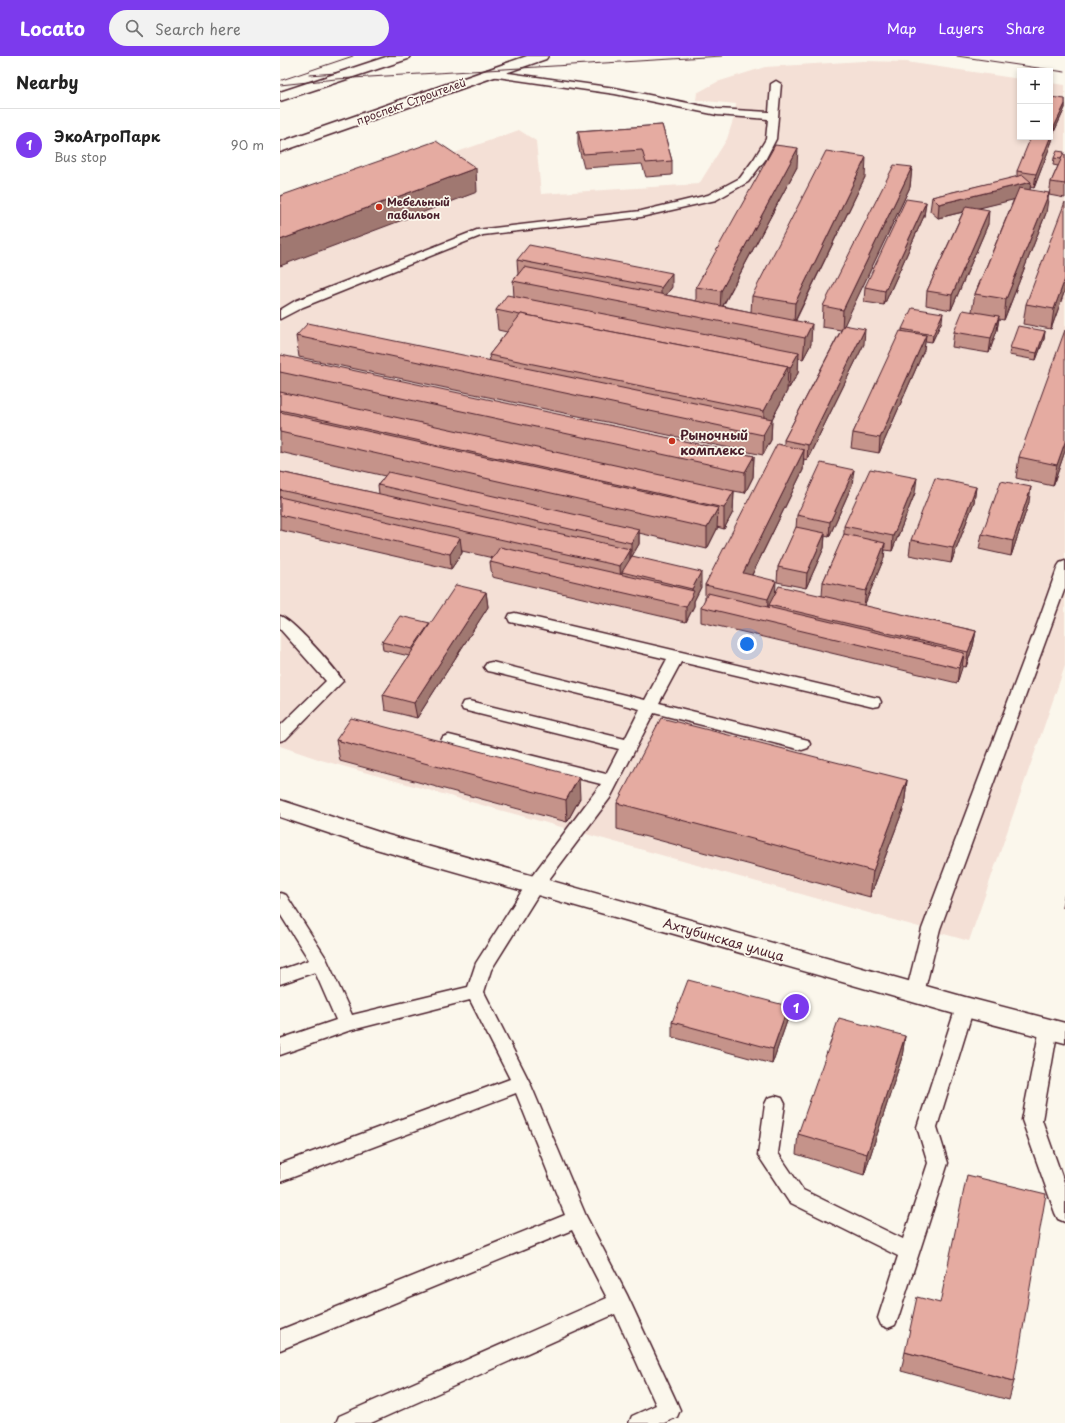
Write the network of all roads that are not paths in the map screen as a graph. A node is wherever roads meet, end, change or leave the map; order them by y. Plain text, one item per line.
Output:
1 (403, 56) edge
2 (541, 56) edge
3 (487, 74) junction
4 (776, 84) dead end
5 (280, 97) edge
6 (774, 116) junction
7 (280, 147) edge
8 (280, 315) edge
9 (1065, 566) edge
10 (515, 618) dead end
11 (280, 621) edge
12 (676, 656) junction
13 (492, 667) dead end
14 (873, 702) dead end
15 (469, 706) dead end
16 (650, 706) junction
17 (280, 735) edge
18 (449, 741) dead end
19 (802, 744) dead end
20 (630, 746) junction
21 (611, 781) junction
22 (280, 808) edge
23 (535, 885) junction
24 (280, 900) edge
25 (320, 963) junction
26 (280, 977) edge
27 (475, 992) junction
28 (915, 992) junction
29 (965, 1007) junction
30 (347, 1024) junction
31 (1057, 1031) edge
32 (280, 1047) edge
33 (521, 1083) junction
34 (775, 1104) dead end
35 (280, 1173) edge
36 (1065, 1213) edge
37 (577, 1219) junction
38 (909, 1252) junction
39 (620, 1302) junction
40 (888, 1318) dead end
41 (280, 1340) edge
42 (347, 1423) edge
43 (640, 1423) edge

1 - 5 street
2 - 3 street, проспект Строителей
3 - 6 lane
3 - 7 street, проспект Строителей
4 - 6 lane
6 - 8 lane
9 - 28 lane
10 - 12 lane
11 - 17 lane
12 - 14 lane
12 - 16 lane
13 - 16 lane
15 - 20 lane
16 - 19 lane
16 - 20 lane
18 - 21 lane
20 - 21 lane
21 - 23 lane
22 - 23 street, Ахтубинская улица
23 - 27 lane
23 - 28 street, Ахтубинская улица
24 - 25 lane
25 - 26 lane
25 - 30 lane
27 - 30 lane
27 - 33 lane
28 - 29 street, Ахтубинская улица
29 - 31 street, Ахтубинская улица
29 - 38 lane
30 - 32 lane
31 - 36 lane
33 - 35 lane
33 - 37 lane
34 - 38 lane
37 - 39 lane
37 - 41 lane
38 - 40 lane
39 - 42 lane
39 - 43 lane

